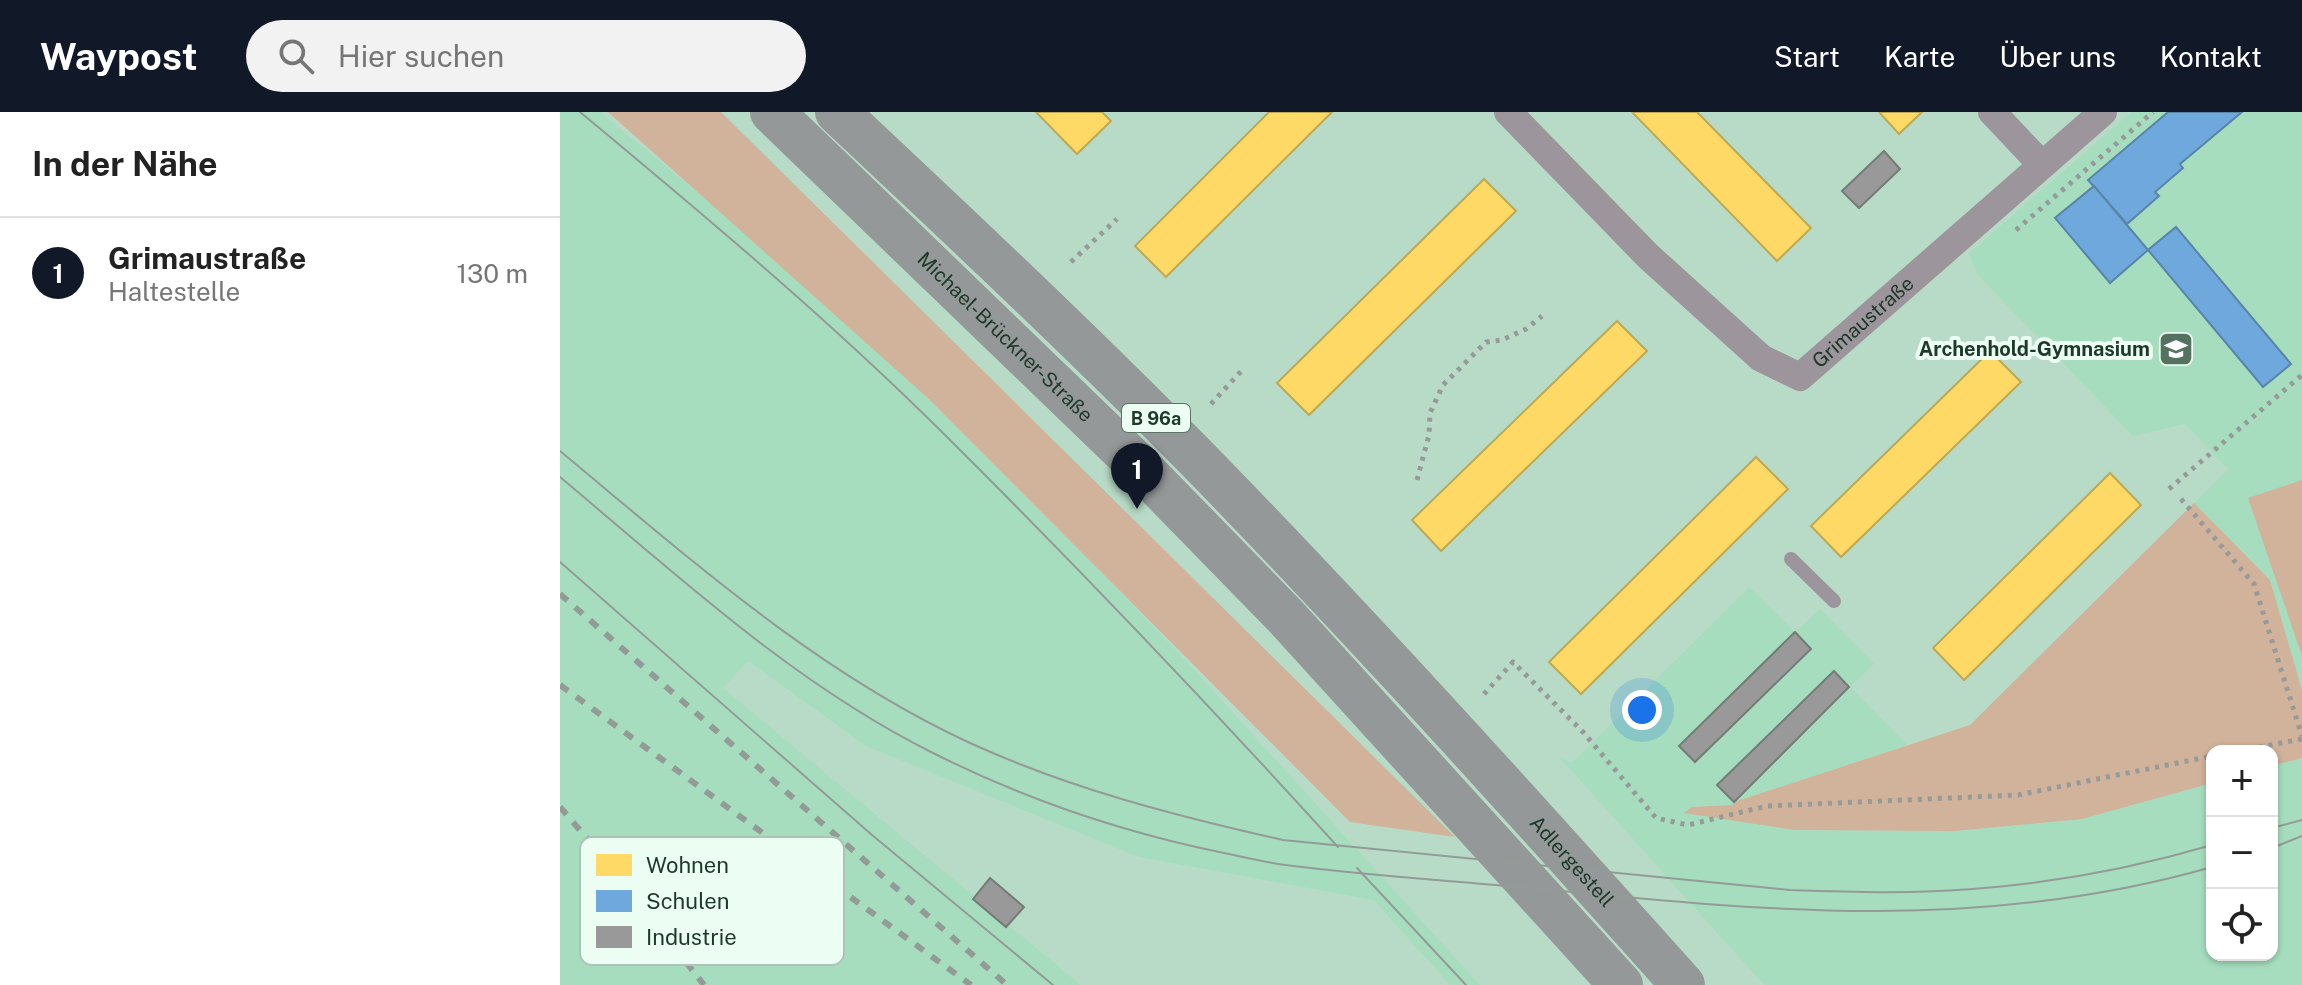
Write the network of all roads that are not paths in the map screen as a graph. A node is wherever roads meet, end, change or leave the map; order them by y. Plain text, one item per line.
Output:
1 (772, 112) edge
2 (837, 112) edge
3 (1508, 112) edge
4 (1992, 112) edge
5 (2103, 112) edge
6 (2041, 164) junction
7 (1109, 436) junction
8 (1271, 536) junction
9 (1791, 559) dead end
10 (1834, 601) dead end
11 (1621, 985) edge
12 (1683, 985) edge

1 - 7 main road, Michael-Brückner-Straße / B 96a
2 - 8 main road, B 96a
3 - 6 street, Grimaustraße
4 - 6 street
5 - 6 street, Grimaustraße
7 - 8 main road
7 - 11 main road, Michael-Brückner-Straße / B 96a
8 - 12 main road, Adlergestell / B 96a
9 - 10 lane

